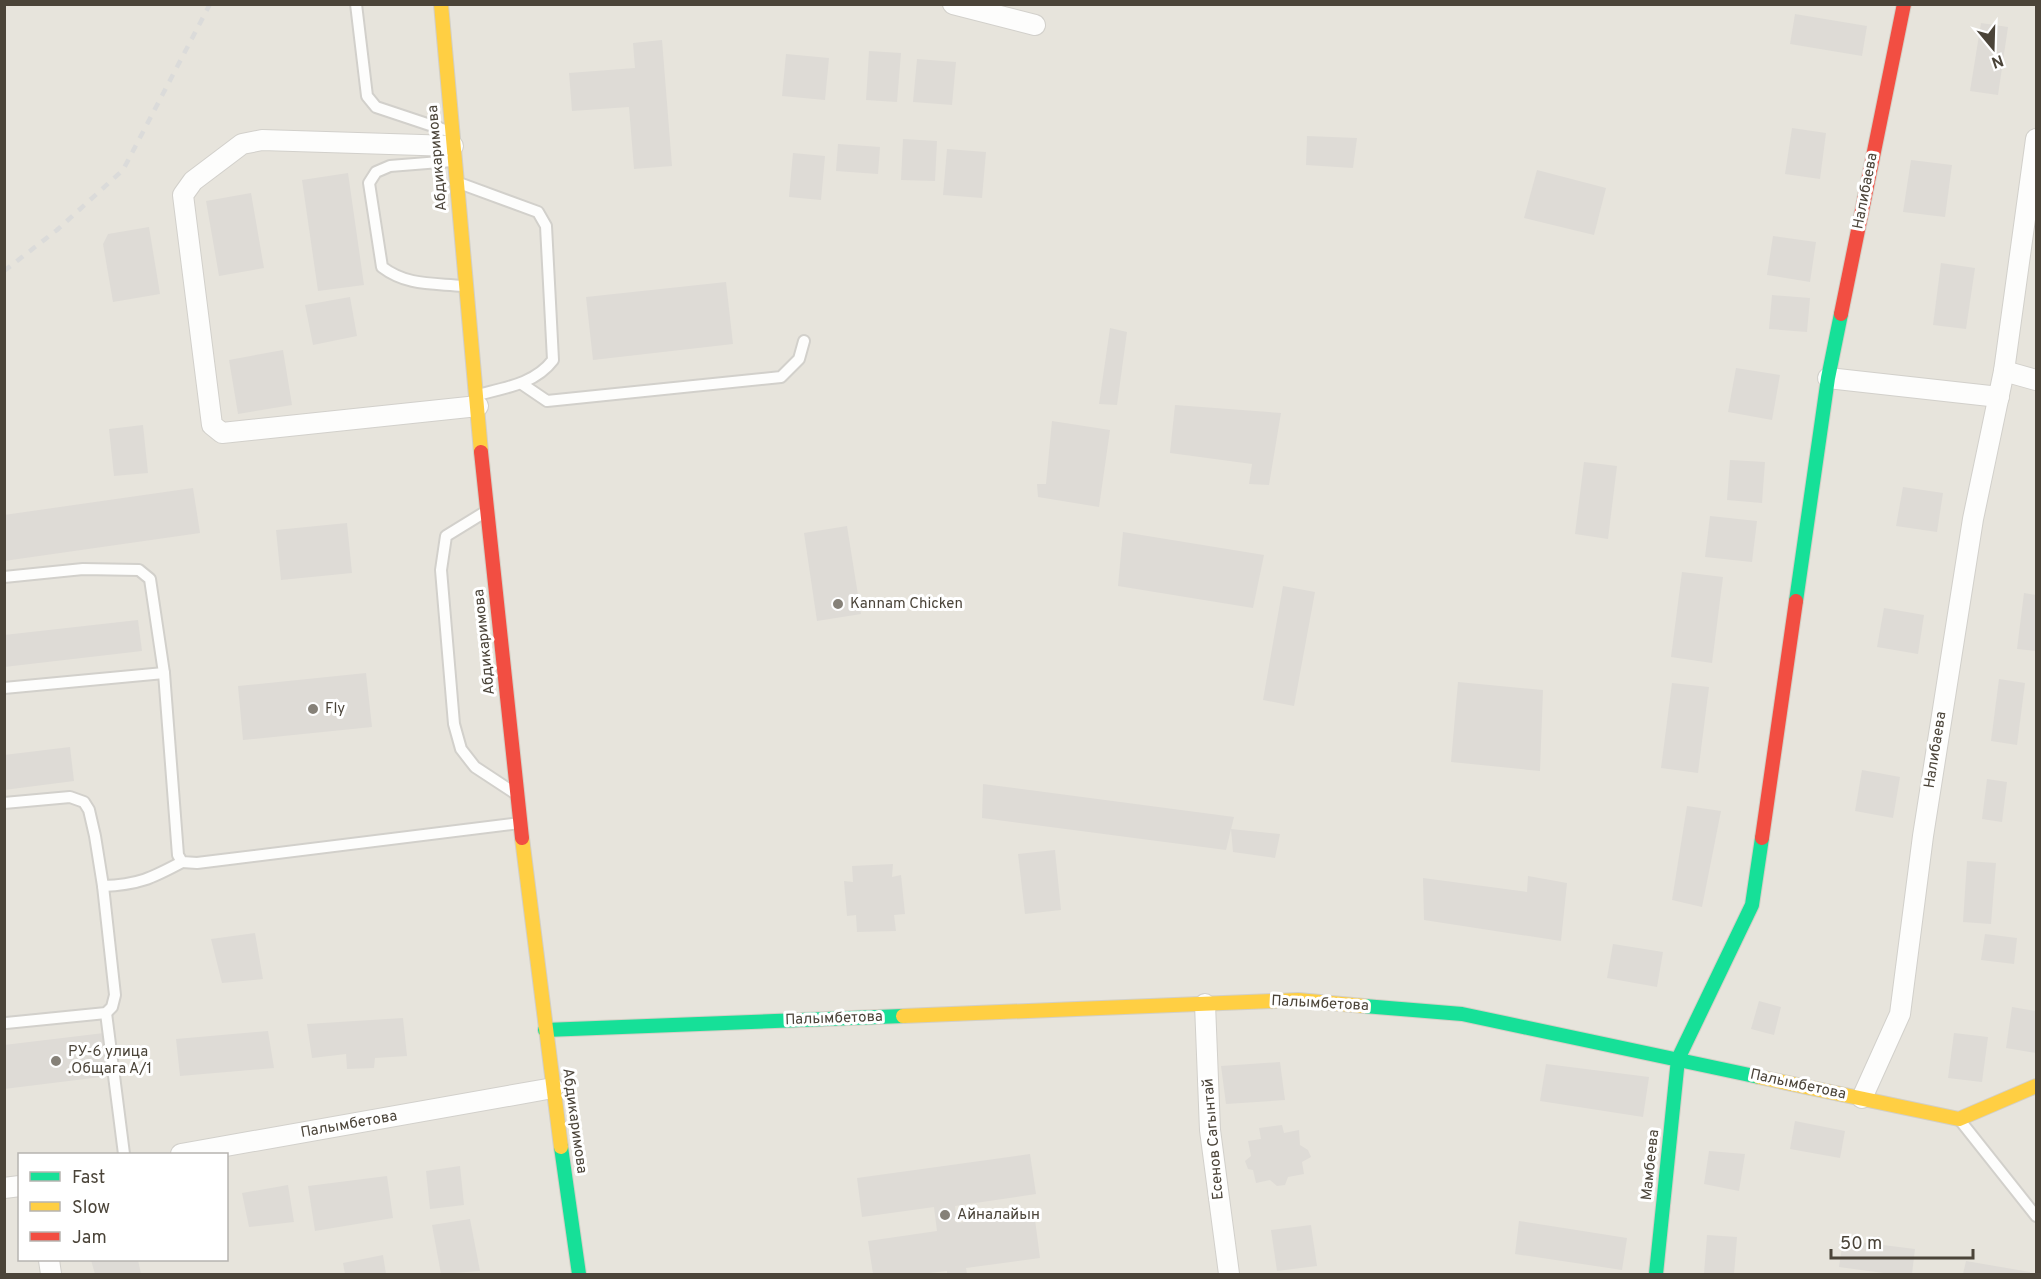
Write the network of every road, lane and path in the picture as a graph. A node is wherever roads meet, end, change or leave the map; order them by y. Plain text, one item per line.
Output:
1 (356, 4) edge
2 (441, 4) edge
3 (953, 4) edge
4 (1904, 4) edge
5 (1035, 25) dead end
6 (2037, 139) edge
7 (453, 146) junction
8 (456, 182) junction
9 (467, 286) junction
10 (804, 341) dead end
11 (2004, 371) junction
12 (1828, 378) junction
13 (2037, 380) edge
14 (522, 384) junction
15 (2000, 397) junction
16 (477, 400) junction
17 (488, 510) junction
18 (4, 577) edge
19 (164, 673) junction
20 (4, 688) edge
21 (517, 795) junction
22 (4, 803) edge
23 (520, 823) junction
24 (182, 862) junction
25 (103, 886) junction
26 (1205, 1004) junction
27 (106, 1013) junction
28 (6, 1023) edge
29 (545, 1030) junction
30 (1678, 1059) junction
31 (2037, 1086) edge
32 (553, 1088) junction
33 (1862, 1098) junction
34 (1959, 1119) junction
35 (124, 1153) edge
36 (192, 1153) edge
37 (2037, 1216) edge
38 (579, 1275) edge
39 (1229, 1275) edge
40 (1656, 1275) edge

1 - 7 lane
2 - 7 street, Абдикаримова
3 - 5 street
4 - 12 street, Налибаева
6 - 11 street, Налибаева
7 - 8 street, Абдикаримова
7 - 9 lane
7 - 16 street
8 - 9 street, Абдикаримова
8 - 14 lane
9 - 16 street, Абдикаримова
10 - 14 lane
11 - 13 street
11 - 15 street, Налибаева
12 - 15 street
12 - 30 street, Налибаева
14 - 16 lane
15 - 33 street, Налибаева
16 - 17 street, Абдикаримова
17 - 21 street, Абдикаримова
17 - 21 lane
18 - 19 lane
19 - 20 lane
19 - 24 lane
21 - 23 street, Абдикаримова
22 - 25 lane
23 - 24 lane
23 - 29 street, Абдикаримова
24 - 25 lane
25 - 27 lane
26 - 29 street, Палымбетова
26 - 30 street, Палымбетова
26 - 39 street, Есенов Сагынтай
27 - 28 lane
27 - 35 lane
29 - 32 street, Абдикаримова
30 - 33 street, Палымбетова
30 - 40 street, Мамбеева
31 - 34 street
32 - 36 street, Палымбетова
32 - 38 street, Абдикаримова
33 - 34 street, Палымбетова
34 - 37 lane

